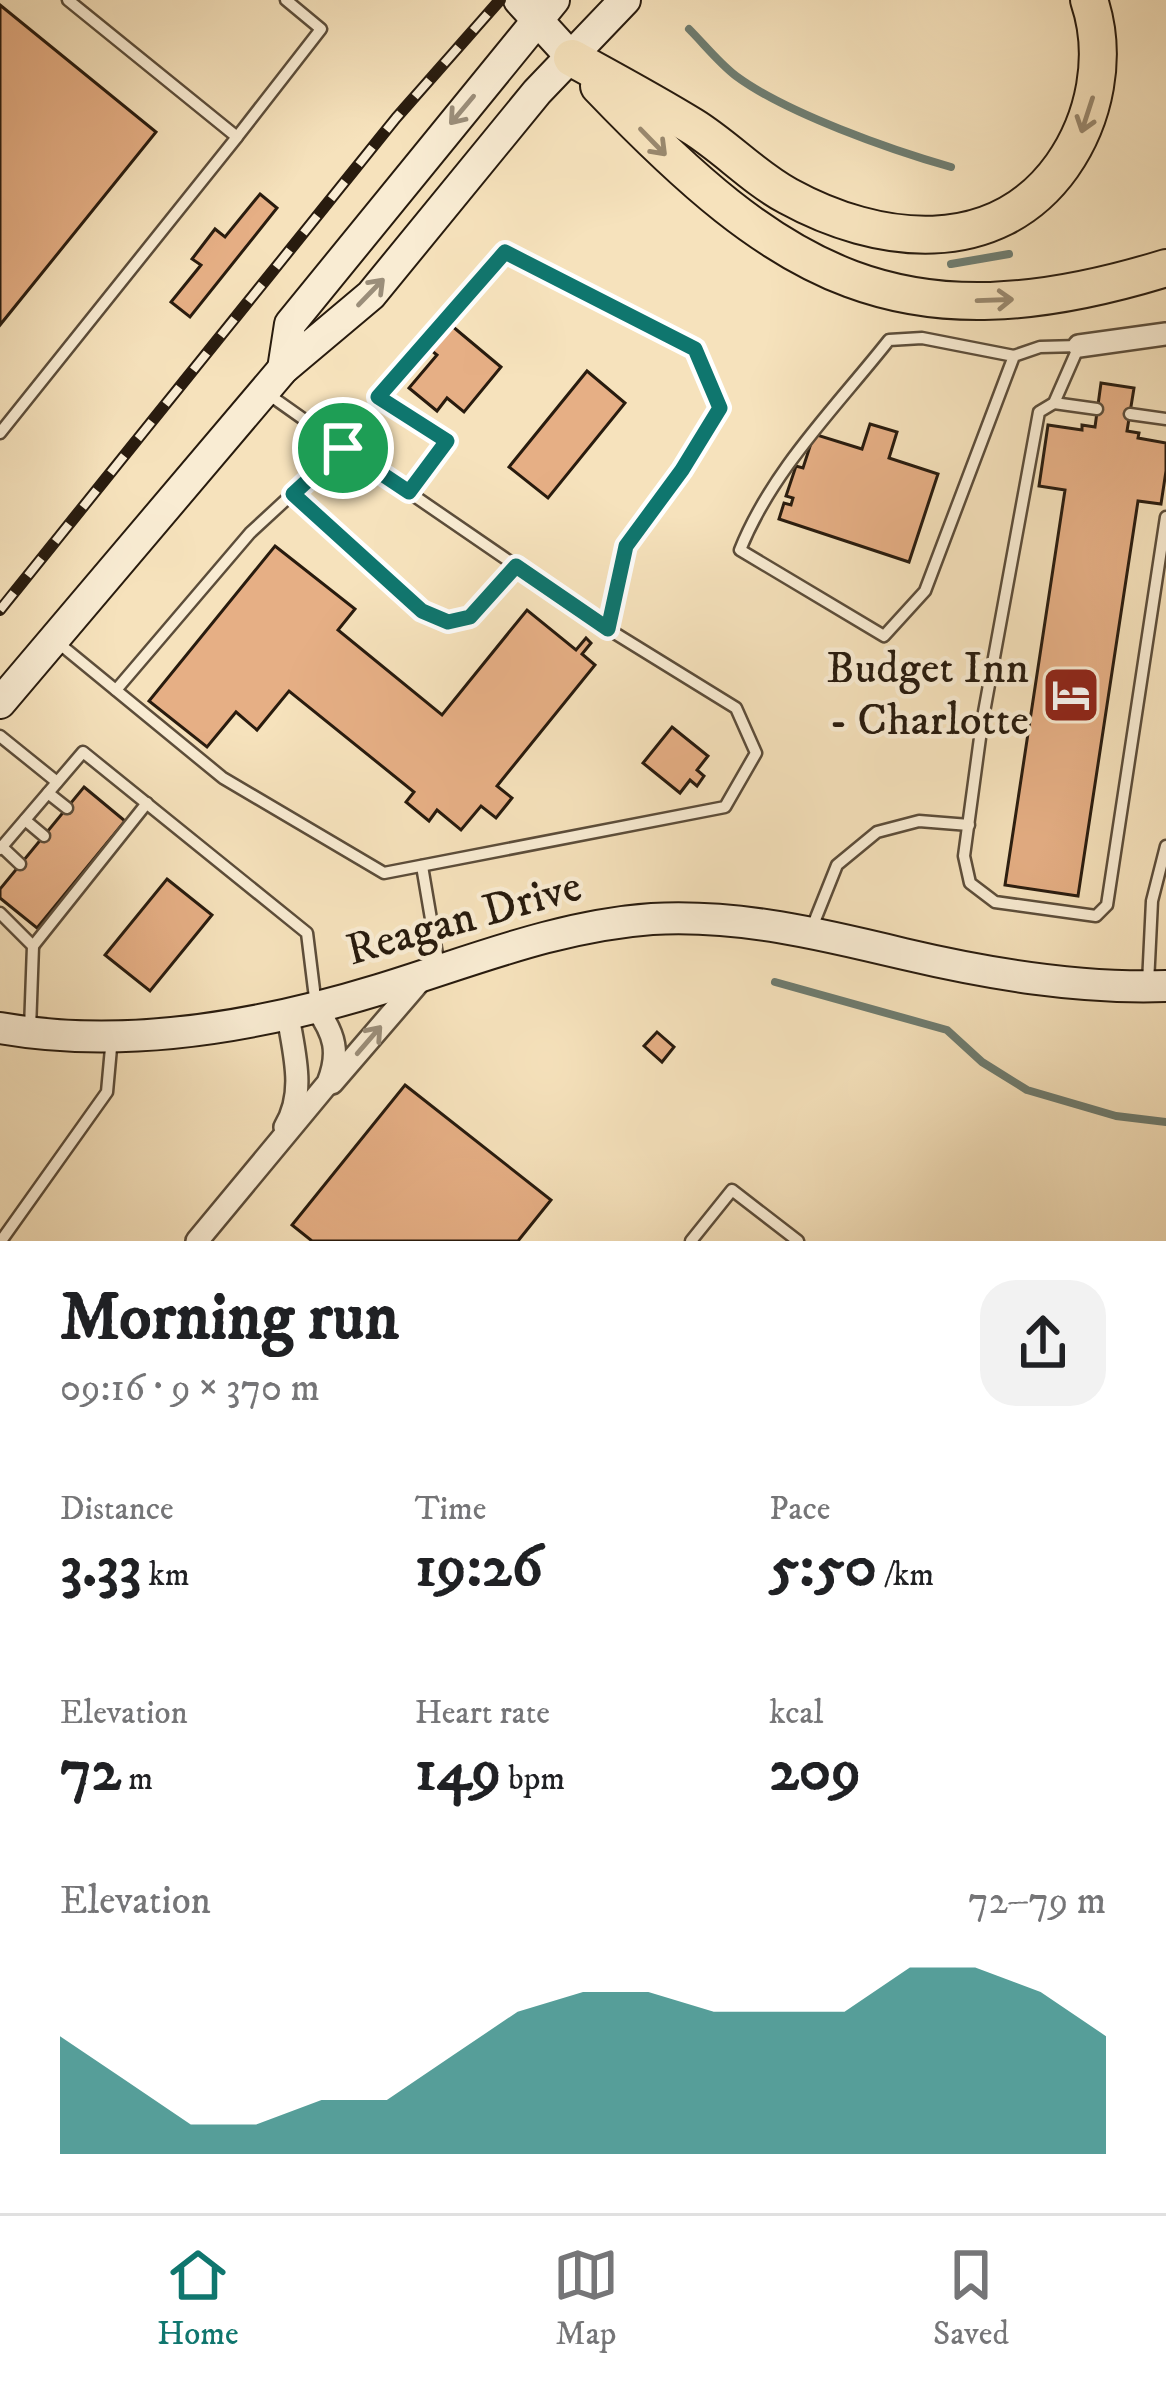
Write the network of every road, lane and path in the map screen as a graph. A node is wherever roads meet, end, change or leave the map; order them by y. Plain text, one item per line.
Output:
1 (68, 0) edge
2 (286, 0) edge
3 (625, 0) edge
4 (1089, 0) edge
5 (536, 6) edge
6 (572, 58) junction
7 (237, 137) junction
8 (1166, 268) edge
9 (1166, 334) edge
10 (1079, 346) junction
11 (1014, 356) junction
12 (274, 381) junction
13 (1054, 403) junction
14 (1097, 409) dead end
15 (1130, 414) dead end
16 (1166, 419) edge
17 (0, 434) edge
18 (343, 448) junction
19 (409, 492) junction
20 (293, 494) junction
21 (1166, 517) edge
22 (516, 566) junction
23 (608, 629) junction
24 (53, 639) junction
25 (116, 690) junction
26 (0, 703) edge
27 (0, 736) edge
28 (53, 788) junction
29 (147, 803) junction
30 (67, 808) dead end
31 (25, 820) junction
32 (969, 825) junction
33 (44, 836) dead end
34 (1166, 846) edge
35 (1, 848) edge
36 (20, 864) dead end
37 (422, 866) junction
38 (0, 913) edge
39 (810, 933) junction
40 (34, 946) junction
41 (433, 971) junction
42 (1157, 986) edge
43 (302, 1012) junction
44 (15, 1030) edge
45 (112, 1034) junction
46 (312, 1106) junction
47 (279, 1138) junction
48 (1, 1241) edge
49 (197, 1241) edge
50 (691, 1241) edge
51 (798, 1241) edge

1 - 7 lane
2 - 7 lane
3 - 6 main road
4 -> 6 highway
5 - 6 main road
5 -> 12 main road
6 -> 8 highway
12 -> 6 main road
7 - 17 lane
9 - 10 street
10 - 11 lane
10 - 13 lane
11 - 11 lane
12 - 18 lane
12 - 24 main road
13 - 14 lane
13 - 32 lane
15 - 16 lane
18 - 19 lane
18 - 20 lane
19 - 22 lane
19 - 23 lane
20 - 22 lane
20 - 25 lane
21 - 32 lane
22 - 23 lane
23 - 37 lane
24 - 25 lane
24 - 26 main road
25 - 37 lane
27 - 28 lane
28 - 29 lane
28 - 30 lane
28 - 31 lane
29 - 40 lane
29 - 43 lane
31 - 33 lane
31 - 35 lane
32 - 39 lane
34 - 42 lane
35 - 36 lane
37 - 41 lane
38 - 40 lane
39 - 41 main road, Reagan Drive
39 - 42 main road, Reagan Drive
40 - 44 lane
41 - 43 main road, Reagan Drive
46 -> 41 street
43 - 45 main road, Reagan Drive
43 - 46 street
43 - 47 street
44 - 45 main road, Reagan Drive
45 - 48 lane
46 - 47 street
47 - 49 street
50 - 51 lane

